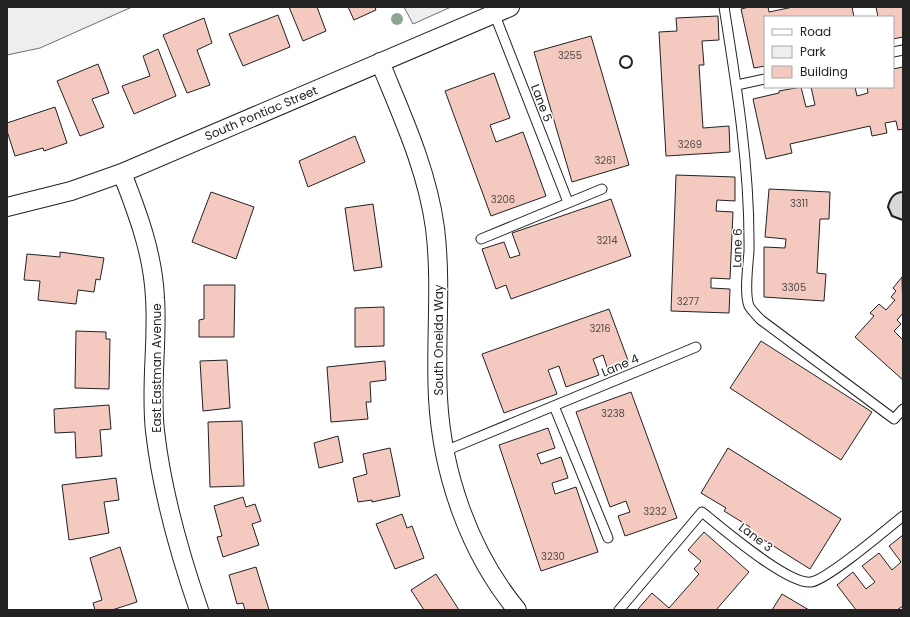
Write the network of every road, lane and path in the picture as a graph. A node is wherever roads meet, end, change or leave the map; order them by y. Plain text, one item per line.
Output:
1 (724, 7) edge
2 (502, 10) edge
3 (380, 62) junction
4 (764, 79) edge
5 (737, 85) junction
6 (122, 173) junction
7 (602, 189) dead end
8 (568, 202) junction
9 (7, 207) edge
10 (481, 239) dead end
11 (696, 347) dead end
12 (554, 406) junction
13 (903, 409) edge
14 (445, 451) junction
15 (903, 516) edge
16 (608, 538) dead end
17 (199, 610) edge
18 (517, 610) edge
19 (619, 610) edge

1 - 5 lane, Lane 6
2 - 3 street, South Pontiac Street
2 - 8 lane, Lane 5
3 - 6 street, South Pontiac Street
3 - 14 street, South Oneida Way
4 - 5 lane
5 - 13 lane, Lane 6
6 - 9 street, South Pontiac Street
6 - 17 street, East Eastman Avenue
7 - 8 lane
8 - 10 lane
11 - 12 lane, Lane 4
12 - 14 lane, Lane 4
12 - 16 lane
14 - 18 street, South Oneida Way
15 - 19 lane, Lane 3

